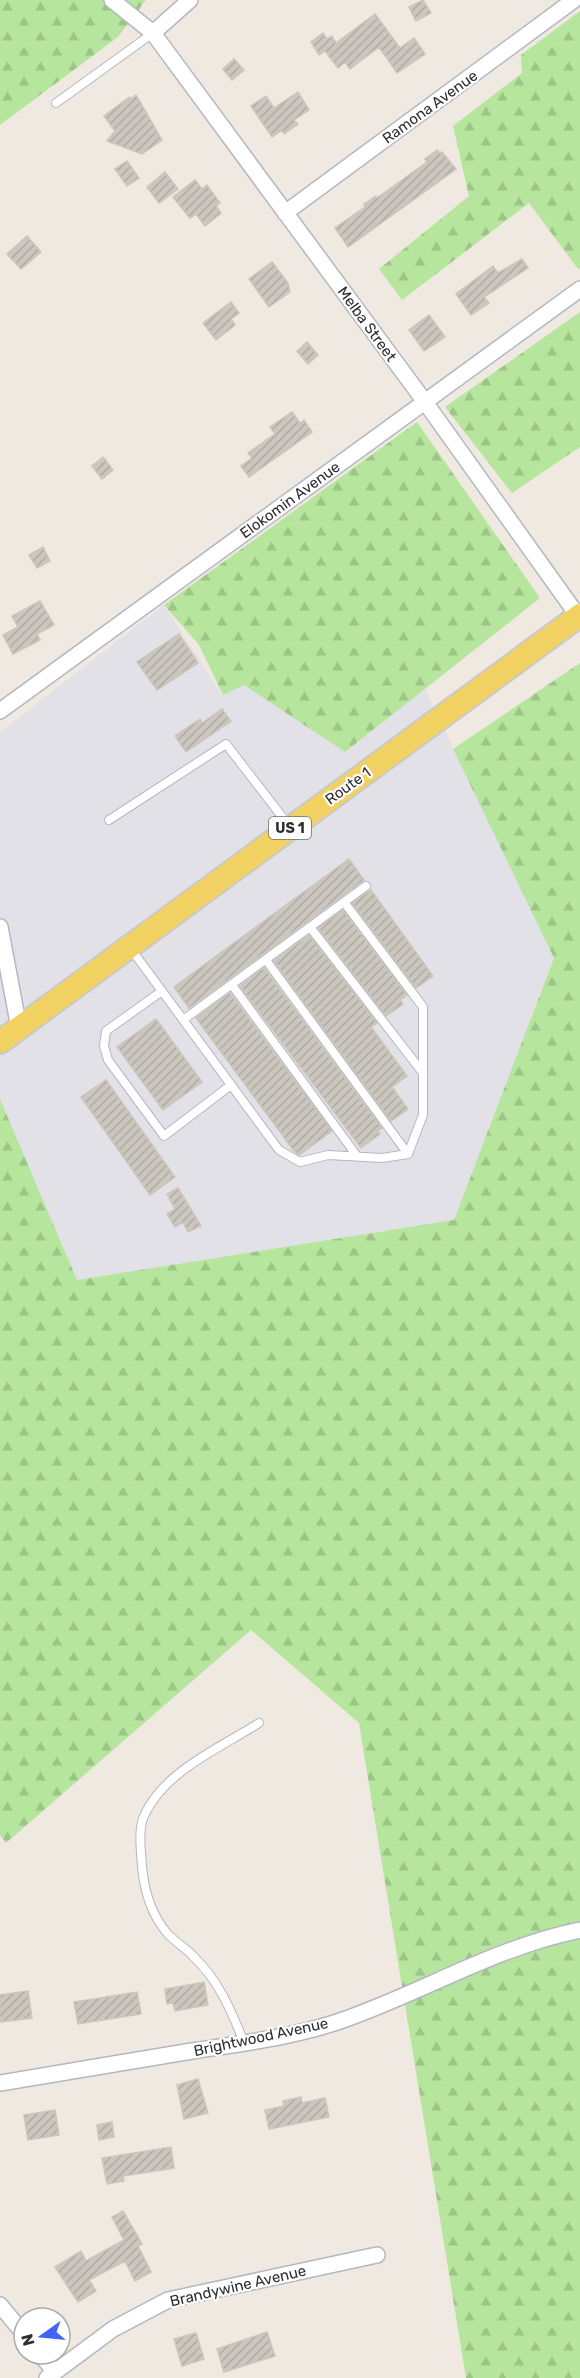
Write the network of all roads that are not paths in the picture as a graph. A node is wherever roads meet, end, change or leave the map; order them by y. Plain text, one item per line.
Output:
1 (112, 0) edge
2 (190, 0) edge
3 (574, 0) edge
4 (153, 33) junction
5 (56, 103) dead end
6 (285, 213) junction
7 (580, 289) edge
8 (425, 402) junction
9 (579, 615) edge
10 (0, 711) edge
11 (109, 820) dead end
12 (291, 828) junction
13 (366, 886) dead end
14 (344, 902) junction
15 (0, 927) edge
16 (310, 927) junction
17 (129, 947) junction
18 (266, 960) junction
19 (232, 985) junction
20 (162, 991) junction
21 (183, 1020) junction
22 (19, 1028) junction
23 (0, 1042) edge
24 (423, 1072) junction
25 (231, 1085) junction
26 (408, 1154) junction
27 (357, 1156) junction
28 (259, 1723) dead end
29 (580, 1930) edge
30 (244, 2043) junction
31 (0, 2083) edge
32 (377, 2255) dead end
33 (0, 2306) edge
34 (12, 2320) edge
35 (51, 2375) edge

1 - 4 street, Melba Street
2 - 4 street
3 - 6 street, Ramona Avenue
4 - 5 lane
4 - 6 street, Melba Street
6 - 8 street, Melba Street
7 - 8 street, Elokomin Avenue
8 - 9 street, Melba Street
8 - 10 street, Elokomin Avenue
9 - 12 main road, Route 1 / US 1
11 - 12 lane
12 - 17 main road, Route 1 / US 1
13 - 14 lane
14 - 16 lane
14 - 24 lane
15 - 22 street
16 - 18 lane
16 - 24 lane
17 - 20 lane
17 - 22 main road, Route 1 / US 1
18 - 19 lane
18 - 26 lane
19 - 21 lane
19 - 27 lane
20 - 21 lane
20 - 25 lane
21 - 25 lane
22 - 23 main road, Route 1 / US 1
24 - 26 lane
25 - 27 lane
26 - 27 lane
28 - 30 lane
29 - 30 street, Brightwood Avenue
30 - 31 street, Brightwood Avenue
32 - 35 street, Brandywine Avenue
33 - 34 street

